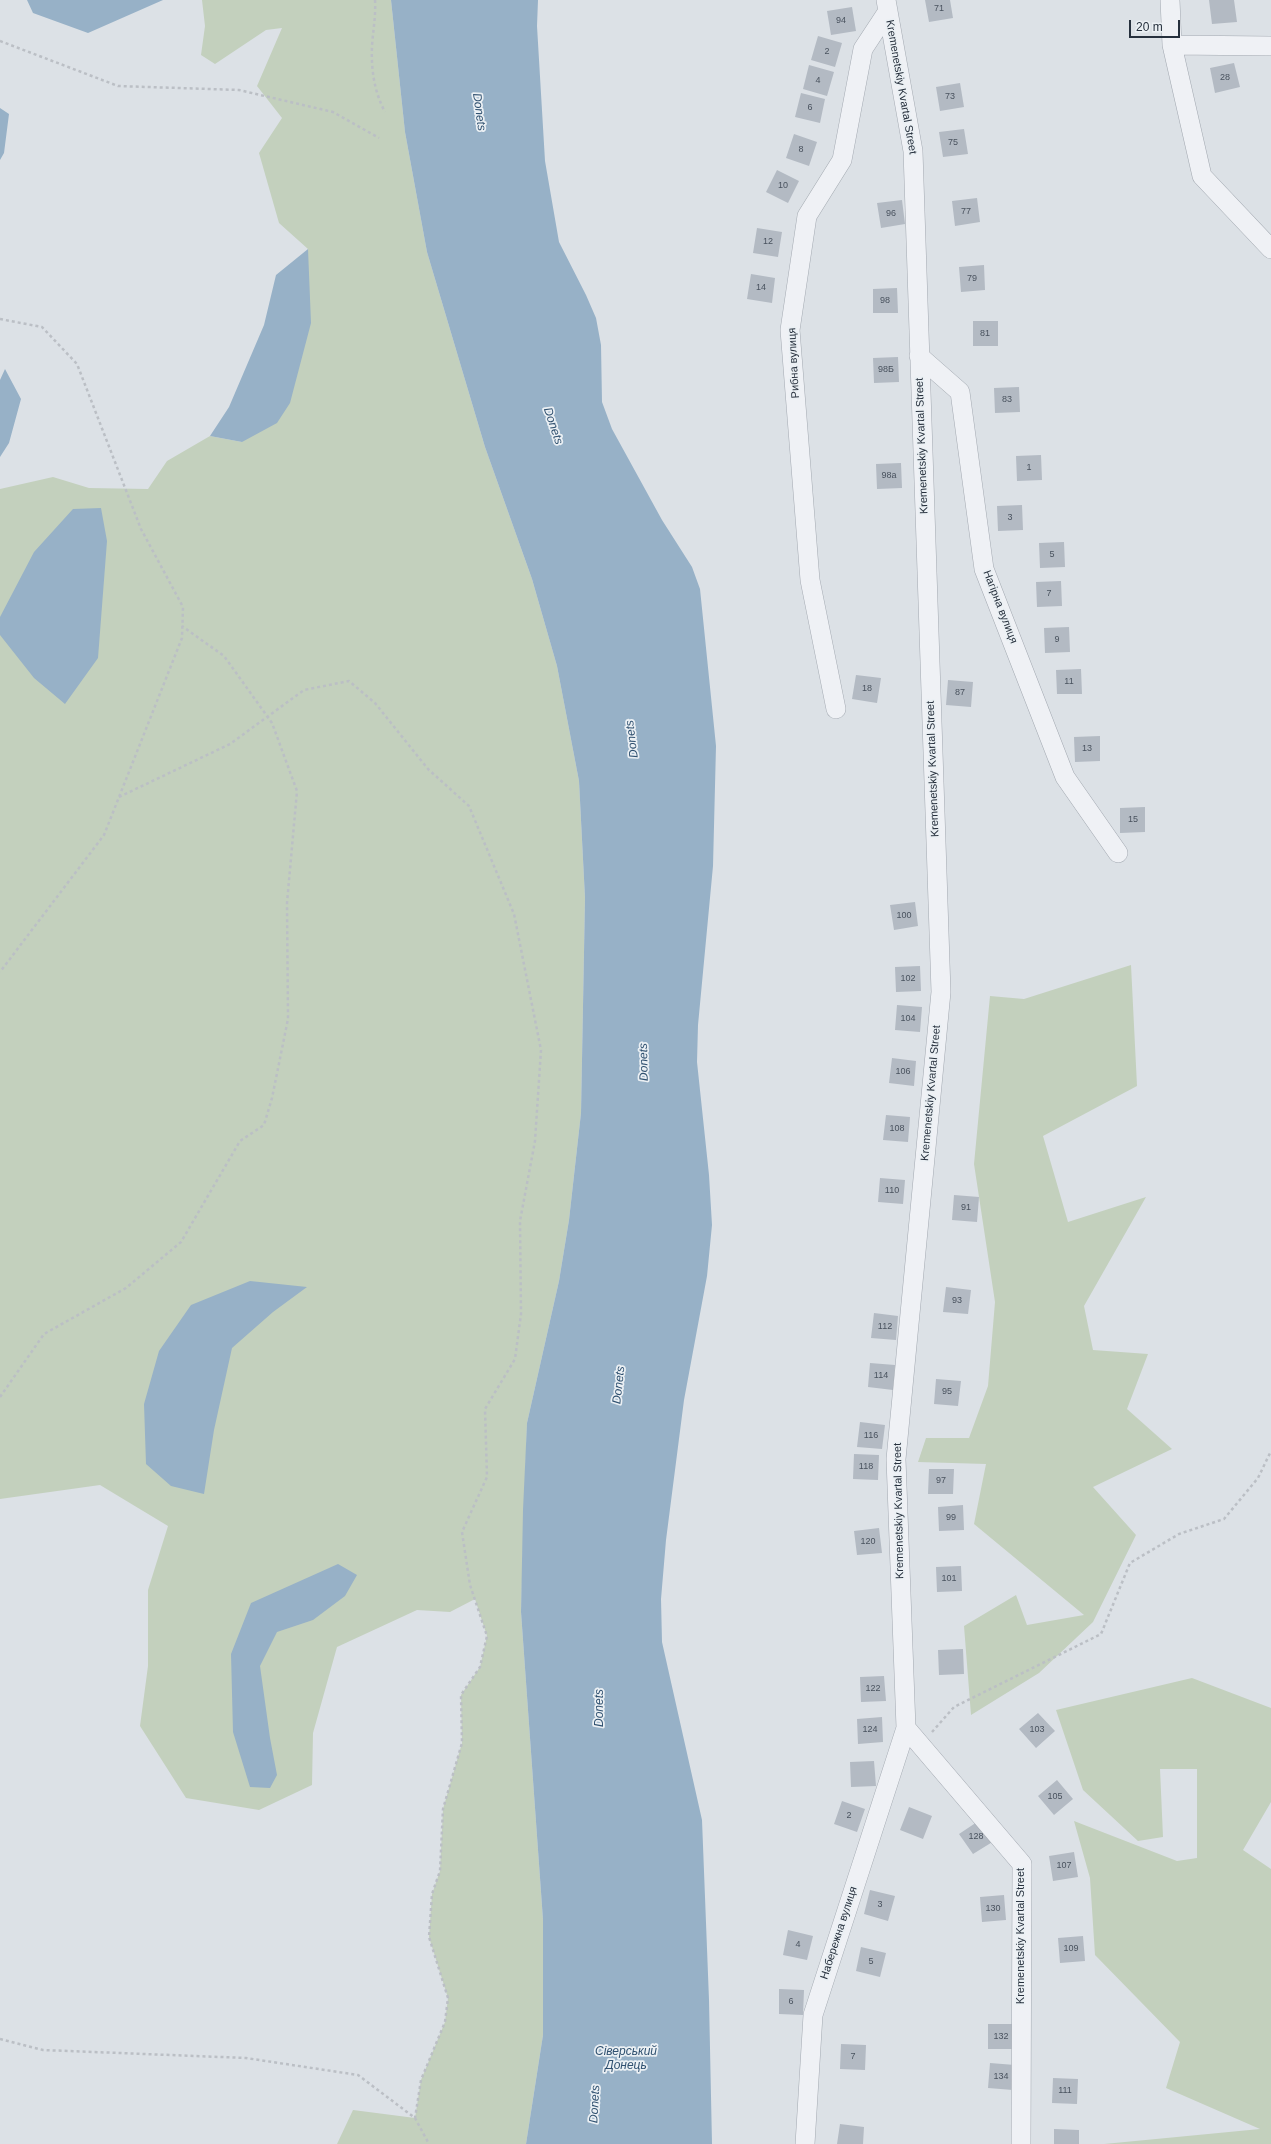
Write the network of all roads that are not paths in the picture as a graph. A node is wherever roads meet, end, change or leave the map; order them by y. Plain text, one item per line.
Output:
1 (1170, 0) edge
2 (887, 5) edge
3 (1172, 45) junction
4 (1271, 46) edge
5 (1271, 249) edge
6 (919, 356) junction
7 (836, 710) dead end
8 (1118, 853) dead end
9 (906, 1728) junction
10 (805, 2144) edge
11 (1021, 2144) edge

1 - 3 street
2 - 6 street, Kremenetskiy Kvartal Street
2 - 7 street, Рибна вулиця
3 - 4 street
3 - 5 street
6 - 8 street, Нагірна вулиця
6 - 9 street, Kremenetskiy Kvartal Street
9 - 10 street, Набережна вулиця
9 - 11 street, Kremenetskiy Kvartal Street

